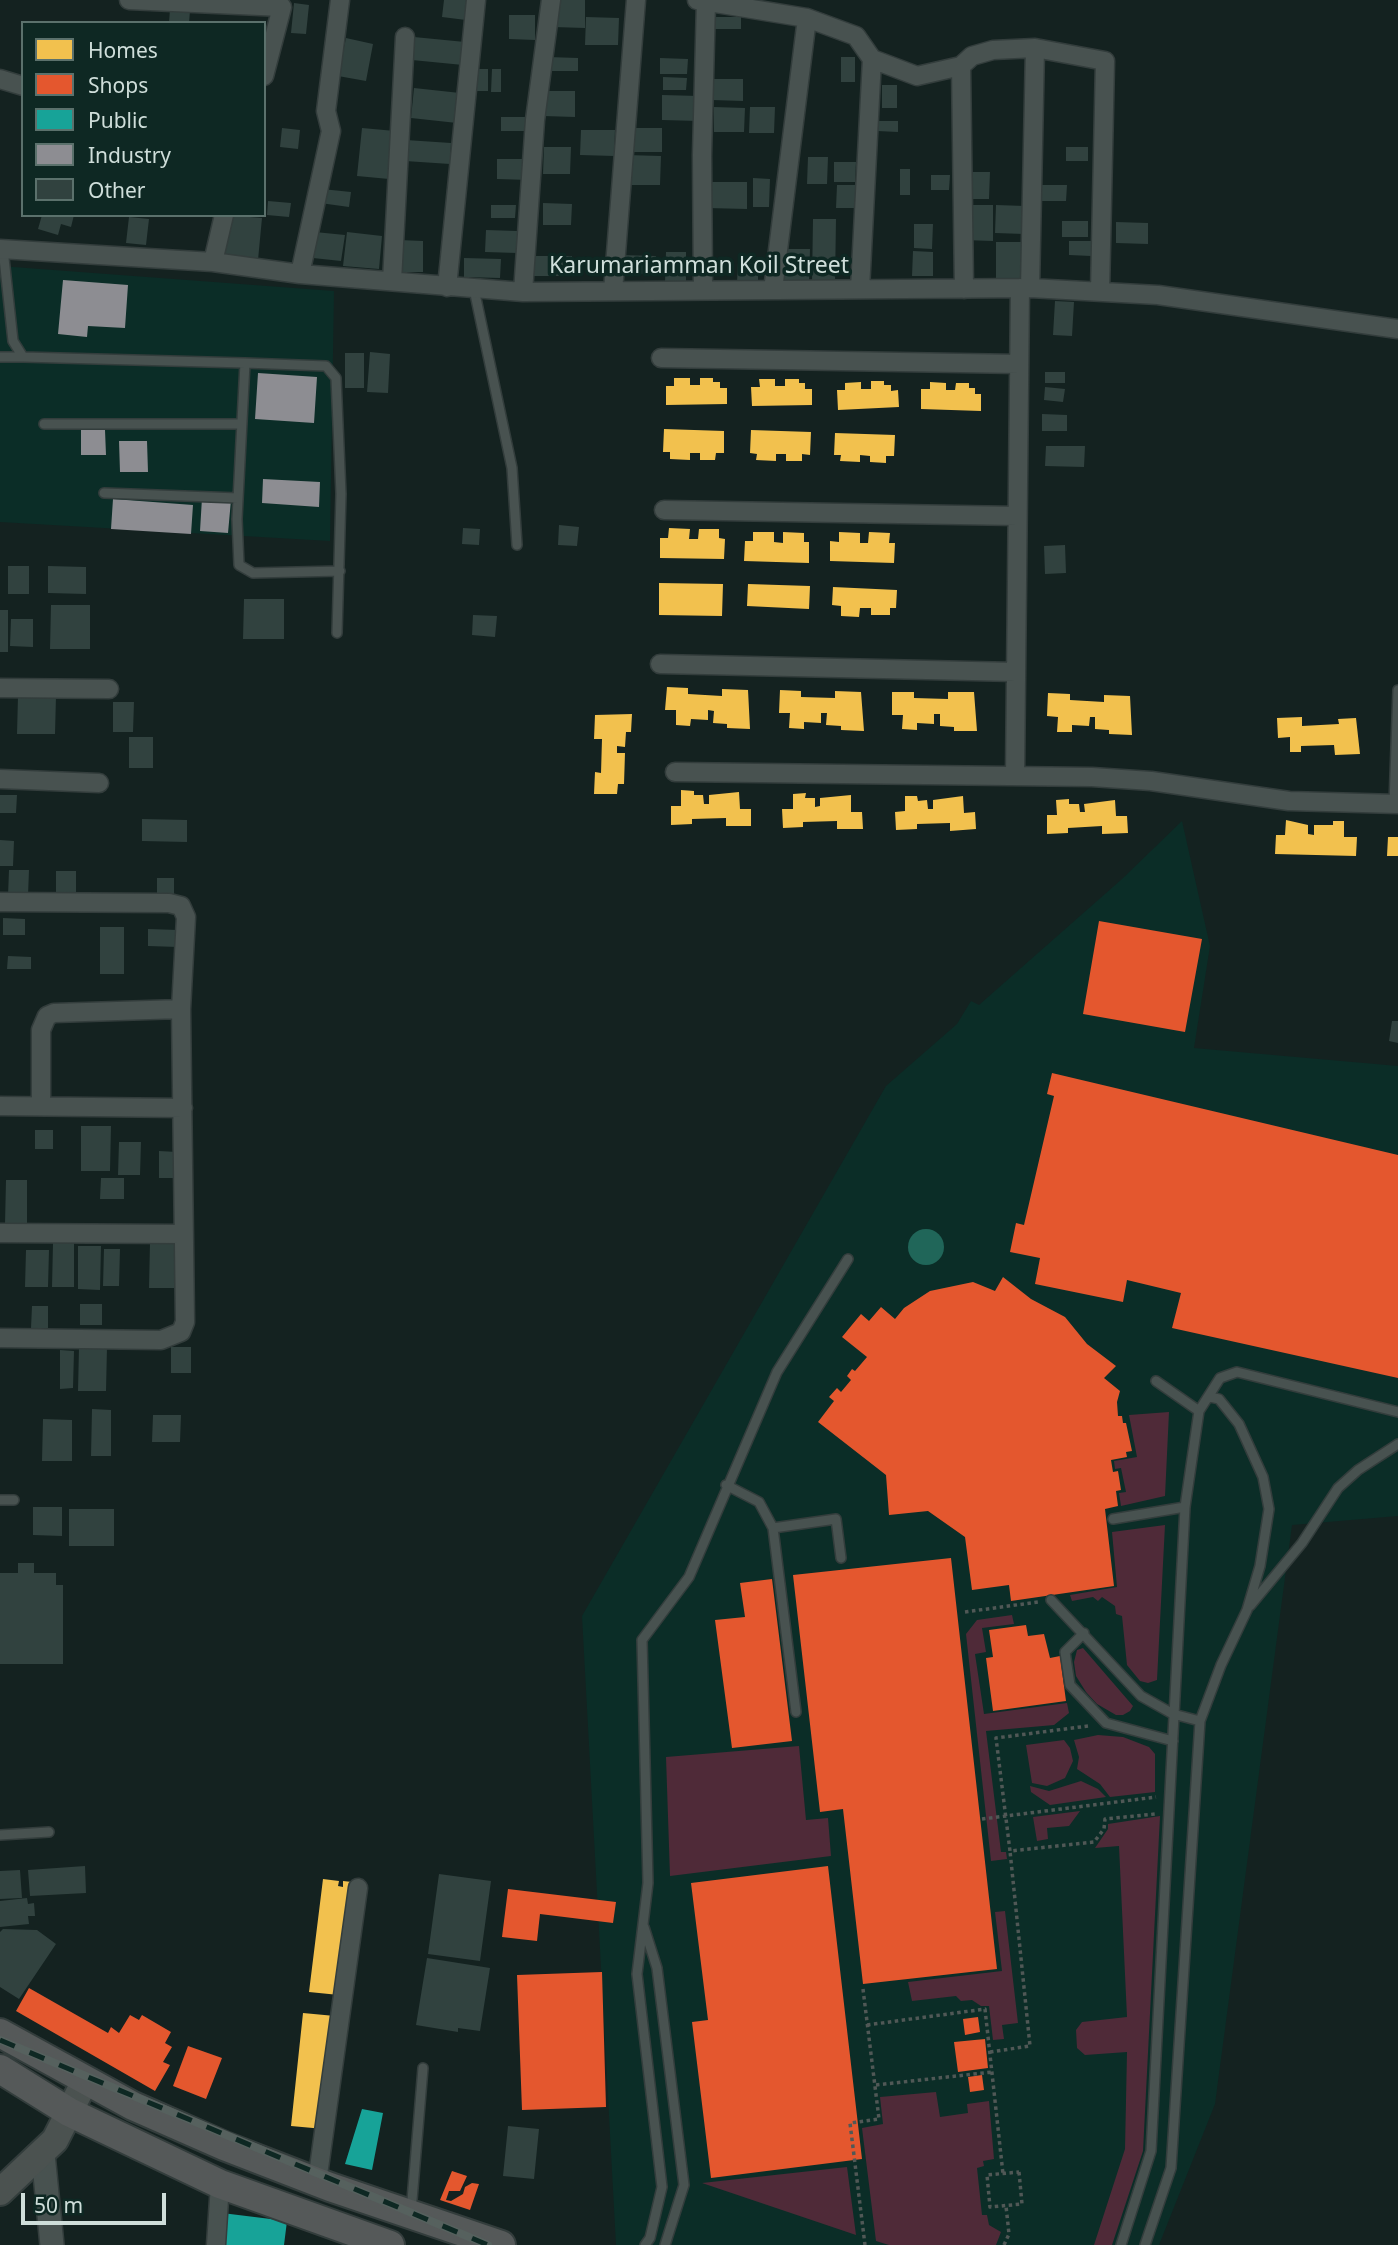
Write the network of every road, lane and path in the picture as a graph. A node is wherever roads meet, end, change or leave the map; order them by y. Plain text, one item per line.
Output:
1 (129, 0) edge
2 (340, 0) edge
3 (476, 0) edge
4 (551, 0) edge
5 (636, 0) edge
6 (702, 1) edge
7 (807, 18) junction
8 (405, 37) dead end
9 (1035, 48) junction
10 (872, 59) junction
11 (961, 66) junction
12 (266, 68) edge
13 (0, 79) edge
14 (21, 85) edge
15 (224, 217) edge
16 (1, 249) edge
17 (213, 262) junction
18 (300, 274) junction
19 (392, 281) junction
20 (447, 286) junction
21 (1025, 288) junction
22 (474, 289) junction
23 (860, 289) junction
24 (964, 289) junction
25 (703, 290) junction
26 (773, 290) junction
27 (613, 291) junction
28 (523, 292) junction
29 (1100, 292) junction
30 (4, 309) edge
31 (1398, 329) edge
32 (0, 357) edge
33 (23, 357) junction
34 (661, 358) dead end
35 (245, 363) junction
36 (1019, 364) junction
37 (44, 424) dead end
38 (242, 424) junction
39 (104, 494) dead end
40 (238, 498) junction
41 (664, 509) dead end
42 (1017, 516) junction
43 (517, 545) dead end
44 (340, 571) junction
45 (337, 634) dead end
46 (660, 664) dead end
47 (1016, 673) junction
48 (0, 688) edge
49 (109, 689) dead end
50 (1398, 690) edge
51 (675, 772) dead end
52 (1015, 776) junction
53 (0, 779) edge
54 (99, 783) dead end
55 (1396, 804) edge
56 (0, 902) edge
57 (181, 1009) junction
58 (0, 1106) edge
59 (41, 1106) junction
60 (183, 1108) junction
61 (0, 1233) edge
62 (183, 1234) junction
63 (848, 1259) dead end
64 (0, 1338) edge
65 (1156, 1381) dead end
66 (1210, 1397) junction
67 (1199, 1411) junction
68 (1398, 1412) edge
69 (1398, 1444) edge
70 (726, 1485) junction
71 (0, 1500) edge
72 (14, 1500) dead end
73 (1185, 1507) junction
74 (1113, 1519) dead end
75 (773, 1528) junction
76 (841, 1558) dead end
77 (1051, 1600) joint
78 (1247, 1610) junction
79 (965, 1612) dead end
80 (1084, 1633) junction
81 (796, 1712) dead end
82 (1173, 1714) junction
83 (1200, 1720) junction
84 (1106, 1723) junction
85 (1173, 1741) junction
86 (1172, 1795) junction
87 (1171, 1812) junction
88 (1007, 1815) junction
89 (982, 1819) dead end
90 (49, 1832) dead end
91 (0, 1835) edge
92 (1010, 1851) junction
93 (358, 1888) dead end
94 (642, 1922) junction
95 (863, 1989) dead end
96 (867, 2025) junction
97 (0, 2032) edge
98 (990, 2052) junction
99 (423, 2068) dead end
100 (0, 2069) edge
101 (992, 2071) junction
102 (85, 2081) junction
103 (875, 2086) junction
104 (69, 2112) junction
105 (43, 2154) junction
106 (1003, 2174) junction
107 (317, 2182) junction
108 (220, 2184) junction
109 (0, 2192) edge
110 (377, 2203) junction
111 (1006, 2205) junction
112 (411, 2214) junction
113 (377, 2240) edge
114 (52, 2245) edge
115 (216, 2245) edge
116 (501, 2245) edge
117 (645, 2245) edge
118 (665, 2245) edge
119 (865, 2245) edge
120 (1004, 2245) edge
121 (1121, 2245) edge
122 (1145, 2245) edge

1 - 12 street
2 - 18 street
3 - 20 street
4 - 28 street
5 - 27 street
6 - 7 street
6 - 25 street
7 - 10 street
7 - 26 street
8 - 19 street
9 - 11 street
9 - 21 street
9 - 29 street
10 - 11 street
10 - 23 street
11 - 24 street
13 - 14 street
15 - 17 street
16 - 17 street, Karumariamman Koil Street
16 - 30 lane
17 - 18 street, Karumariamman Koil Street
18 - 19 street, Karumariamman Koil Street
19 - 20 street, Karumariamman Koil Street
20 - 22 street, Karumariamman Koil Street
21 - 24 street, Karumariamman Koil Street
21 - 29 street, Karumariamman Koil Street
21 - 36 street
22 - 28 street, Karumariamman Koil Street
22 - 43 lane
23 - 24 street, Karumariamman Koil Street
23 - 26 street, Karumariamman Koil Street
25 - 26 street, Karumariamman Koil Street
25 - 27 street, Karumariamman Koil Street
27 - 28 street, Karumariamman Koil Street
29 - 31 street, Karumariamman Koil Street
30 - 33 lane
32 - 33 lane
33 - 35 lane
34 - 36 street
35 - 38 lane
35 - 44 lane
36 - 42 street
37 - 38 lane
38 - 40 lane
39 - 40 lane
40 - 44 lane
41 - 42 street
42 - 47 street
44 - 45 lane
46 - 47 street
47 - 52 street
48 - 49 street
50 - 55 lane
51 - 52 street
52 - 55 street
53 - 54 street
56 - 57 street
57 - 59 street
57 - 60 street
58 - 59 street
59 - 60 street
60 - 62 street
61 - 62 street
62 - 64 street
63 - 70 lane
65 - 67 lane
66 - 67 lane
66 - 68 lane
66 - 78 lane
67 - 73 lane
69 - 78 lane
70 - 75 lane
70 - 94 lane
71 - 72 lane
73 - 74 lane
73 - 82 lane
75 - 76 lane
75 - 81 lane
77 - 79 path
77 - 80 lane
78 - 83 lane
80 - 82 lane
80 - 84 lane
82 - 83 lane
82 - 85 lane
83 - 122 lane
84 - 85 lane
84 - 88 path
85 - 86 lane
86 - 87 lane
86 - 88 path
87 - 92 path
87 - 121 lane
88 - 89 path
88 - 92 path
90 - 91 lane
92 - 98 path
93 - 107 street
94 - 117 lane
94 - 118 lane
95 - 96 path
96 - 98 path
96 - 103 path
97 - 102 main road
98 - 101 path
99 - 112 lane
100 - 104 main road
101 - 103 path
101 - 106 path
102 - 104 main road
102 - 107 main road
103 - 119 path
104 - 105 main road
104 - 108 main road
105 - 109 main road
105 - 114 street
106 - 111 path
106 - 111 path
107 - 110 main road
108 - 113 main road
108 - 115 street
110 - 112 main road
110 - 113 main road
111 - 120 path
112 - 116 main road

